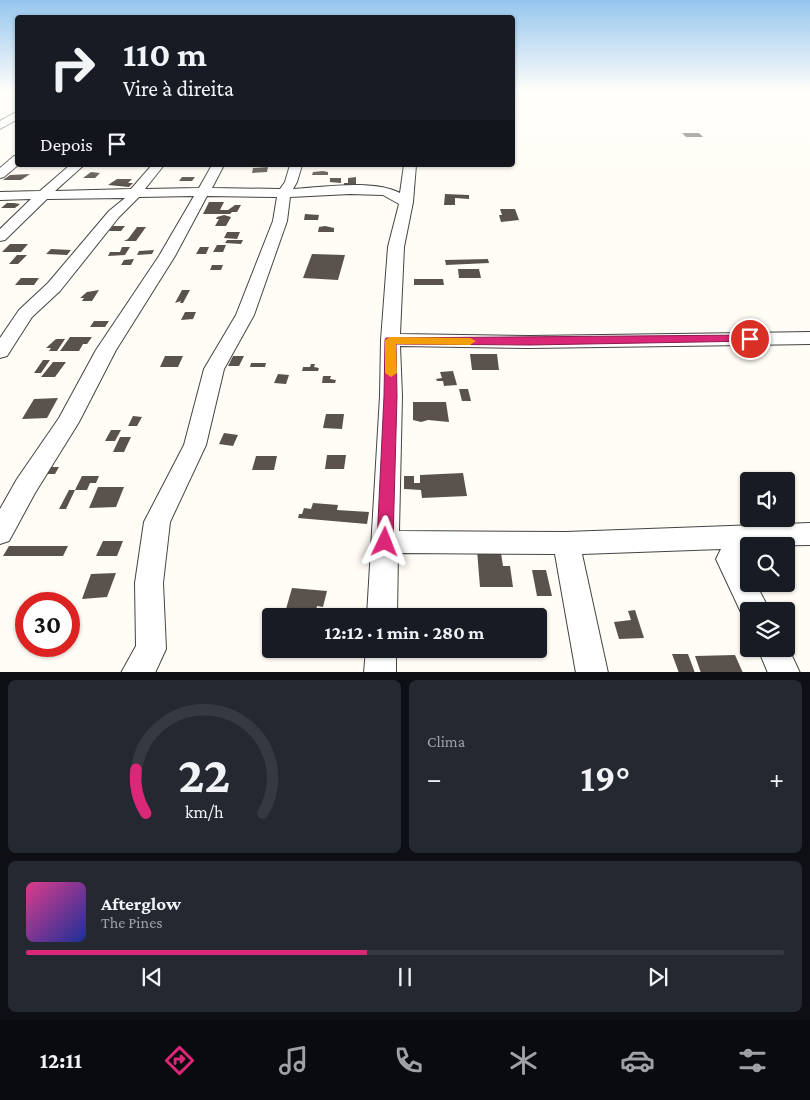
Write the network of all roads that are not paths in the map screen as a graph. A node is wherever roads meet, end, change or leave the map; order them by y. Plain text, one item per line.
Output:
1 (15, 162) edge
2 (75, 167) edge
3 (156, 167) edge
4 (217, 167) edge
5 (295, 167) edge
6 (410, 167) edge
7 (0, 174) edge
8 (203, 192) junction
9 (136, 193) junction
10 (284, 193) junction
11 (0, 196) edge
12 (42, 196) junction
13 (406, 202) junction
14 (0, 237) edge
15 (810, 338) edge
16 (390, 340) junction
17 (0, 352) edge
18 (0, 533) edge
19 (810, 534) edge
20 (700, 538) joint
21 (385, 542) junction
22 (566, 543) junction
23 (735, 548) junction
24 (752, 602) edge
25 (382, 608) edge
26 (777, 657) edge
27 (381, 658) edge
28 (137, 672) edge
29 (380, 672) edge
30 (592, 672) edge
31 (784, 672) edge

1 - 7 street
2 - 12 street
3 - 9 street
4 - 8 street
5 - 10 street
6 - 13 street
8 - 9 street
8 - 10 street
8 - 18 street
9 - 12 street
9 - 17 street
10 - 13 street
10 - 28 street
11 - 12 street
12 - 14 street
13 - 16 street
15 - 16 street
16 - 21 street
19 - 23 street
20 - 22 street
20 - 23 street
21 - 22 street
21 - 25 street
22 - 30 street
23 - 24 street
26 - 31 street
27 - 29 street

